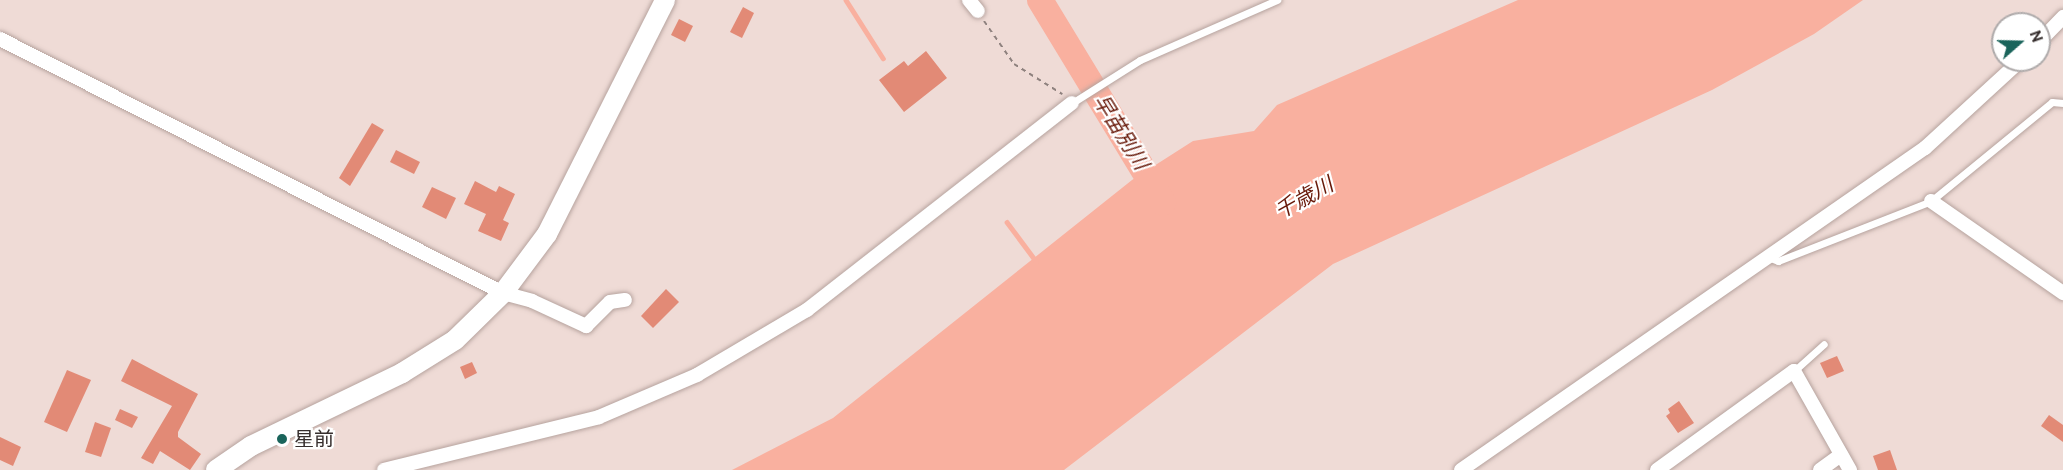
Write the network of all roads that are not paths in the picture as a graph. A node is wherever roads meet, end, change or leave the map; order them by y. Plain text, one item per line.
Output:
1 (665, 0) edge
2 (1277, 0) edge
3 (2063, 17) edge
4 (2051, 30) edge
5 (0, 39) edge
6 (2008, 72) edge
7 (1072, 103) joint
8 (2063, 103) edge
9 (1931, 201) junction
10 (1766, 255) junction
11 (503, 293) junction
12 (2063, 294) edge
13 (625, 300) dead end
14 (1824, 344) dead end
15 (1794, 371) junction
16 (1841, 455) junction
17 (216, 470) edge
18 (384, 470) edge
19 (1461, 470) edge
20 (1657, 470) edge
21 (1820, 470) edge
22 (1850, 470) edge

1 - 11 street
2 - 7 lane
3 - 4 street
5 - 11 street
6 - 10 street
7 - 18 street
8 - 9 lane
9 - 10 lane
9 - 12 street
10 - 19 street
11 - 13 street
11 - 17 street
14 - 15 lane
15 - 16 street
15 - 20 street
16 - 21 street
16 - 22 street

